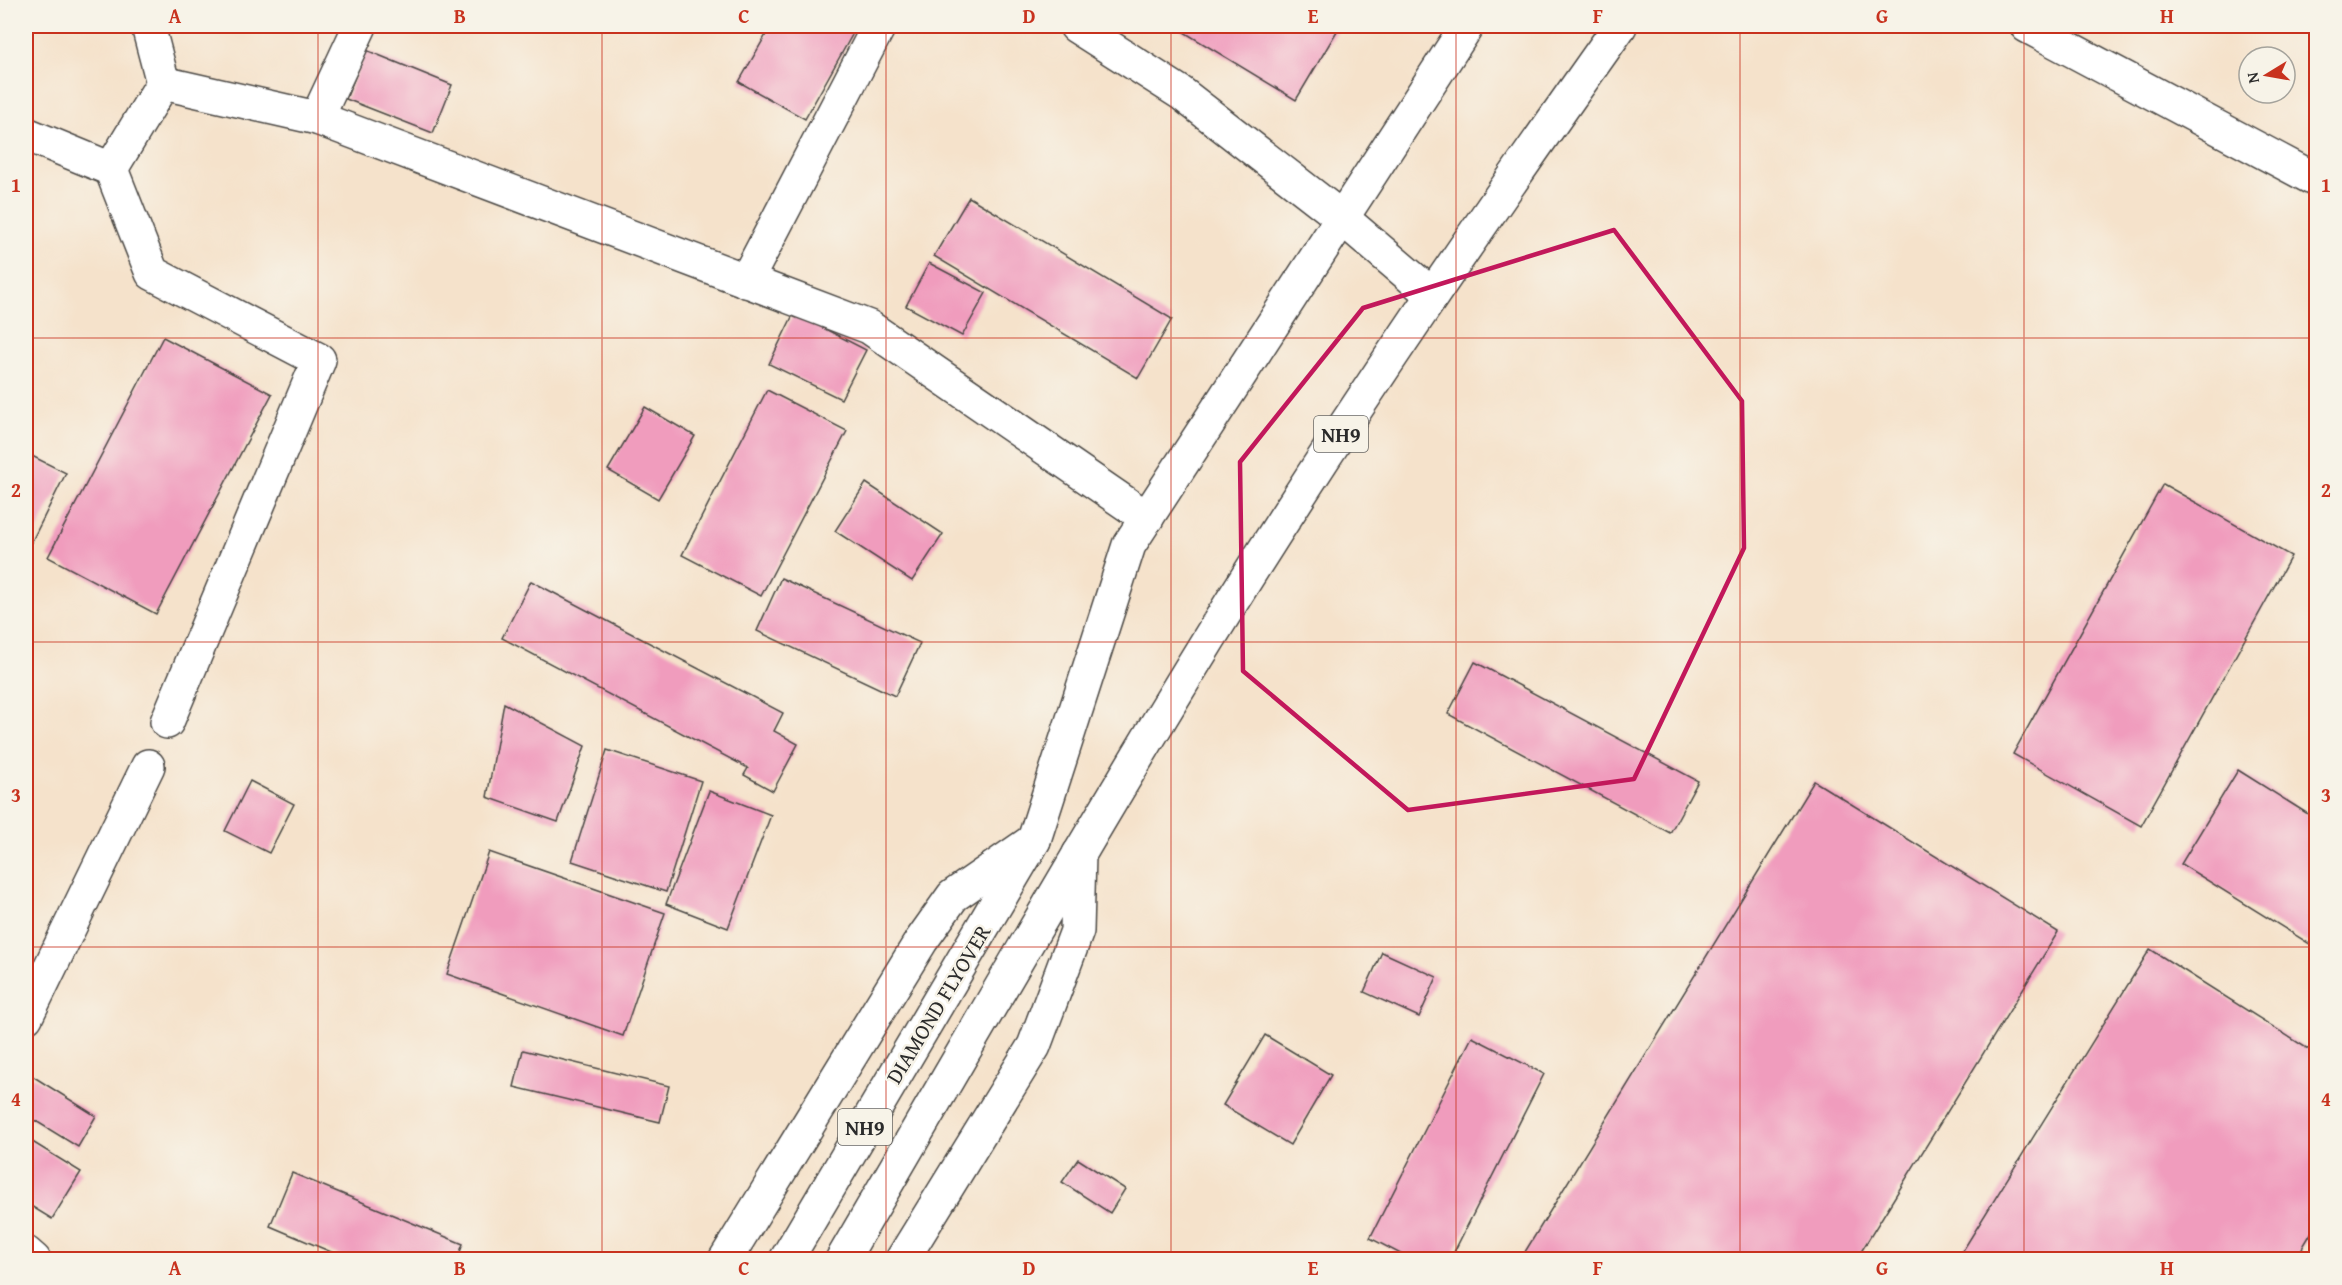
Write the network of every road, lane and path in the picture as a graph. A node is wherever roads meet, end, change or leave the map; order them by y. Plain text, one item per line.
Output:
1 (148, 26) edge
2 (360, 26) edge
3 (879, 26) edge
4 (1076, 26) edge
5 (1467, 26) edge
6 (1620, 26) edge
7 (2027, 26) edge
8 (163, 83) junction
9 (317, 118) junction
10 (26, 134) edge
11 (111, 169) junction
12 (2316, 180) edge
13 (1342, 218) junction
14 (746, 281) junction
15 (1431, 294) junction
16 (1147, 518) junction
17 (167, 722) dead end
18 (148, 766) dead end
19 (1034, 840) junction
20 (1079, 854) junction
21 (26, 1017) edge
22 (26, 1253) edge
23 (34, 1260) edge
24 (725, 1260) edge
25 (786, 1260) edge
26 (842, 1260) edge
27 (902, 1260) edge

1 - 8 main road
2 - 9 main road
3 - 14 main road
4 - 13 main road
5 - 13 main road, NH9
6 - 15 main road, NH9
7 - 12 main road
8 - 9 main road
8 - 11 main road
9 - 14 main road
10 - 11 main road
11 - 17 main road
13 - 15 main road
13 - 16 main road, NH9
14 - 16 main road
15 - 20 main road, NH9
16 - 19 main road, NH9
18 - 21 main road
19 - 24 main road
19 - 25 main road, DIAMOND FLYOVER / NH9
20 - 26 main road, DIAMOND FLYOVER / NH9
20 - 27 main road
22 - 23 main road

